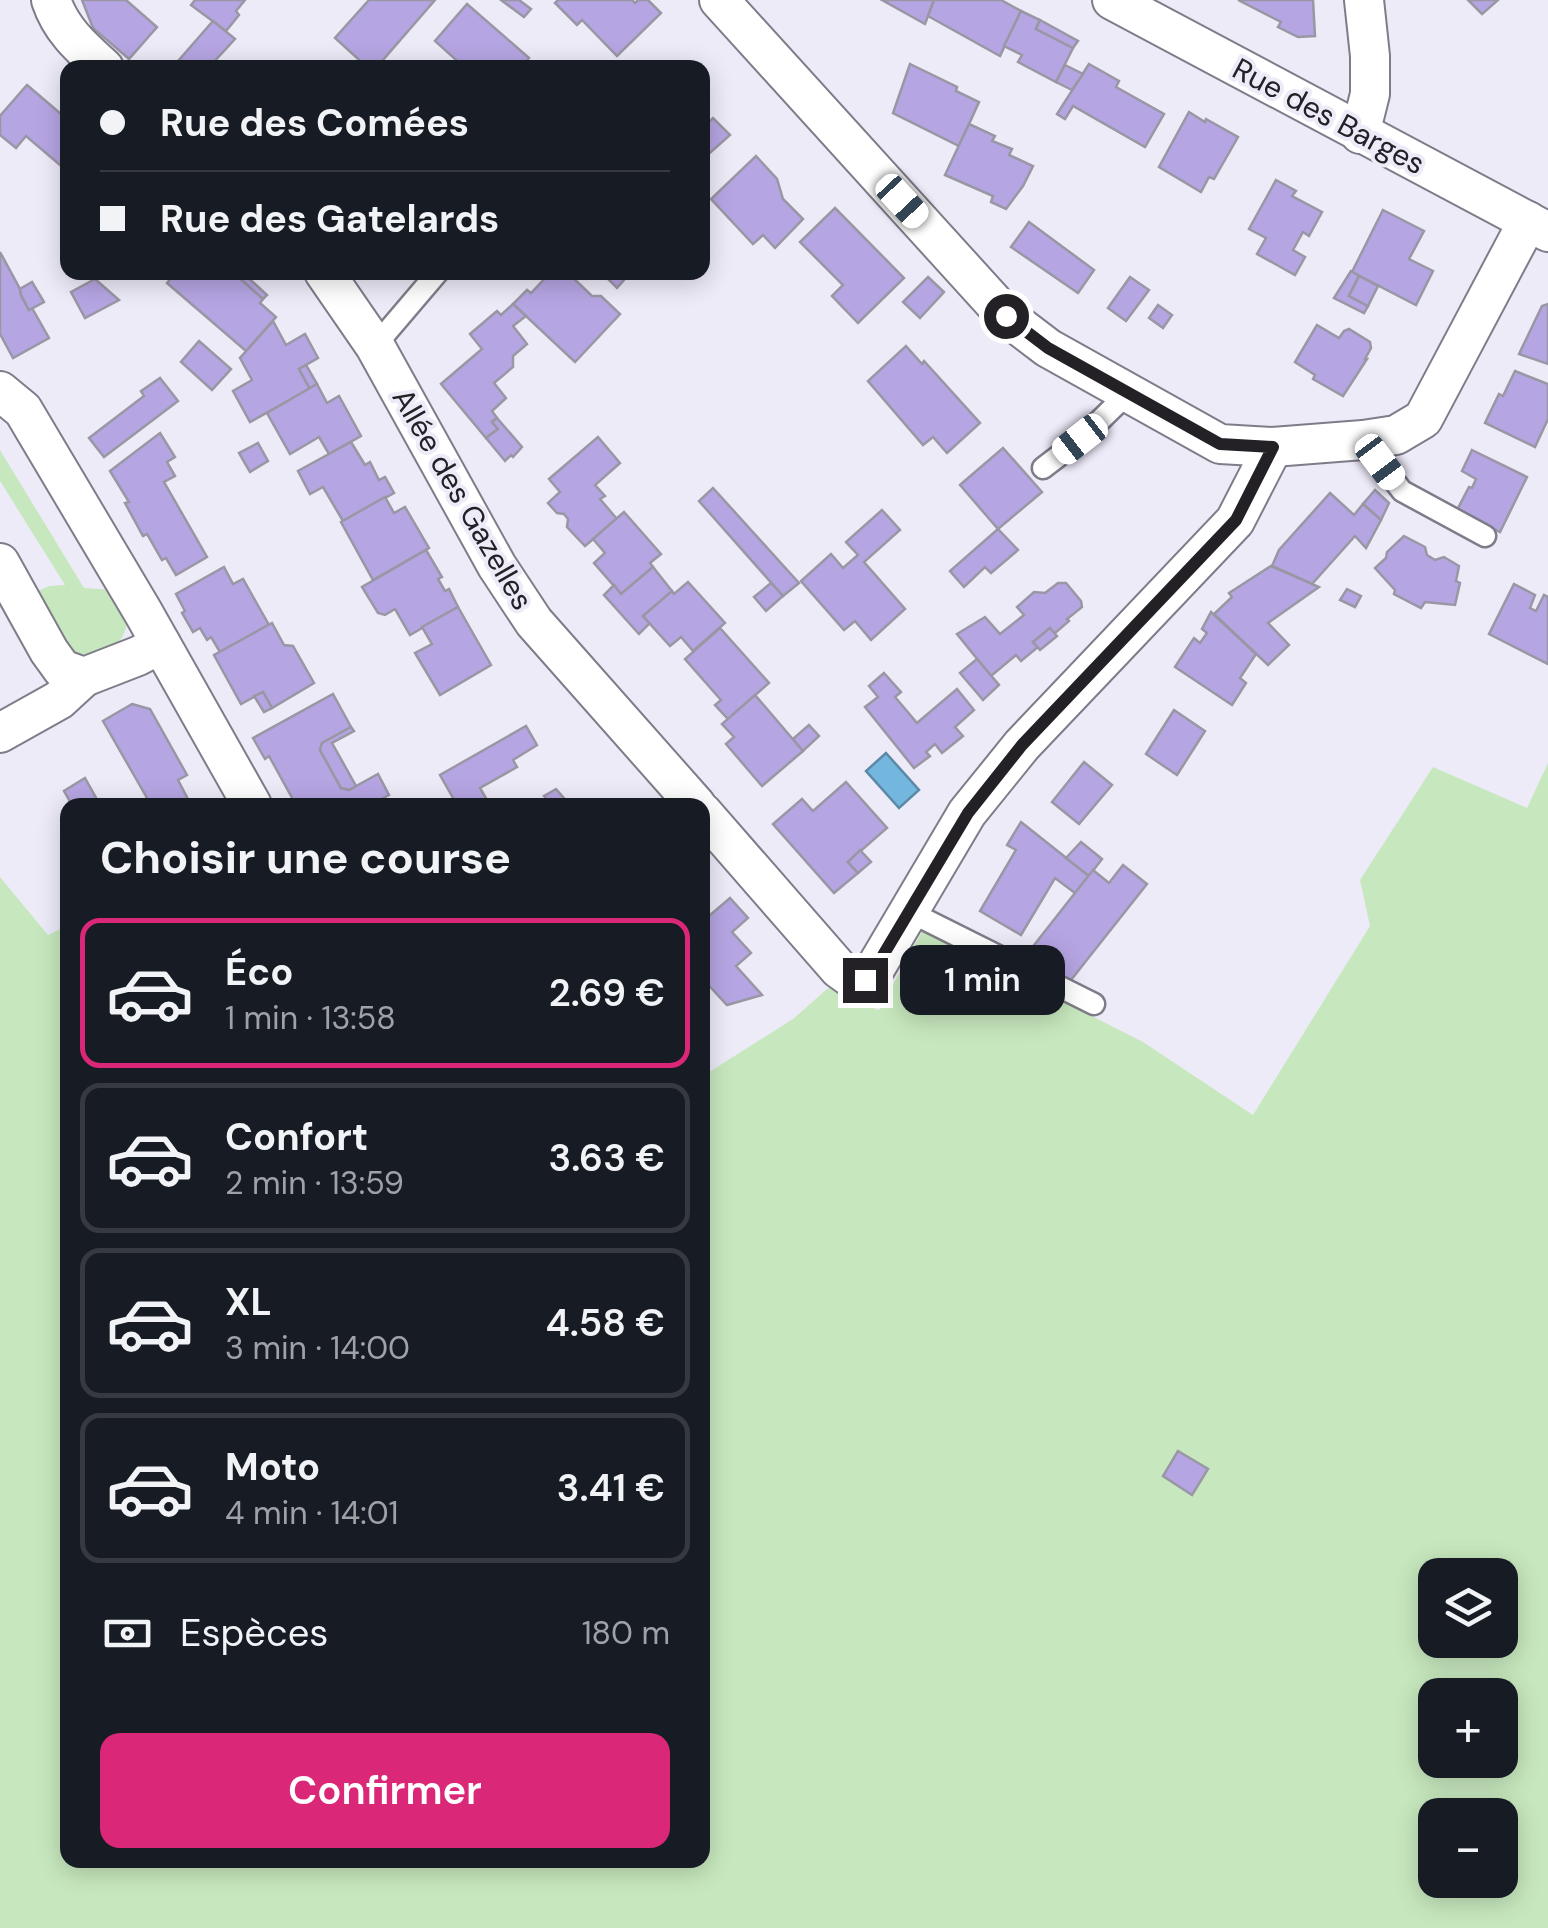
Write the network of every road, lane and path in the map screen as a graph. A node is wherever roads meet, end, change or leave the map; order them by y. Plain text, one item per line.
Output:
1 (51, 0) edge
2 (719, 0) edge
3 (1112, 0) edge
4 (1364, 0) edge
5 (95, 60) edge
6 (1360, 134) junction
7 (1538, 226) edge
8 (330, 280) edge
9 (431, 280) edge
10 (375, 346) junction
11 (0, 391) edge
12 (1128, 394) junction
13 (1362, 440) junction
14 (1273, 447) junction
15 (1043, 468) dead end
16 (1485, 536) dead end
17 (0, 564) edge
18 (160, 644) junction
19 (84, 677) junction
20 (0, 733) edge
21 (248, 798) edge
22 (690, 798) edge
23 (710, 834) edge
24 (908, 911) junction
25 (1094, 1004) dead end

1 - 5 street
2 - 12 street
3 - 6 street, Rue des Barges
4 - 6 street
6 - 7 street, Rue des Barges
7 - 13 street
8 - 10 street, Allée des Gazelles
9 - 10 lane
10 - 22 street, Allée des Gazelles
11 - 18 street
12 - 14 street
12 - 15 lane
13 - 14 street
13 - 16 lane
14 - 24 street
17 - 19 street
18 - 19 street
18 - 21 street
19 - 20 street
23 - 24 street
24 - 25 lane

